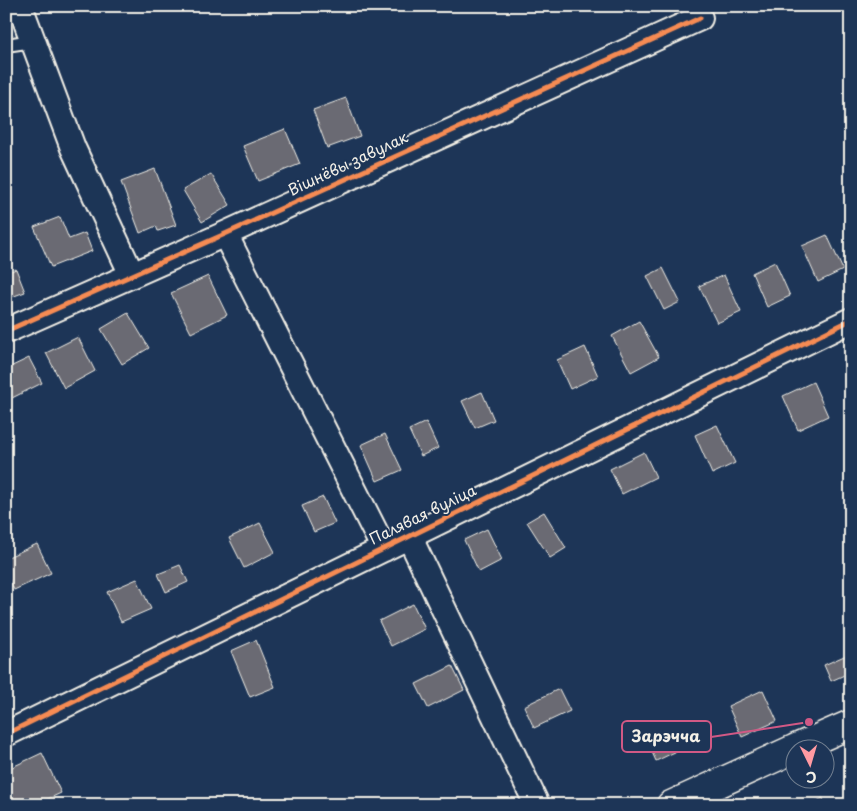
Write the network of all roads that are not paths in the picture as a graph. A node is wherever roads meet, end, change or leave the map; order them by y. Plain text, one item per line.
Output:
1 (20, 6) edge
2 (700, 18) dead end
3 (33, 41) junction
4 (6, 45) edge
5 (225, 234) junction
6 (132, 275) junction
7 (851, 320) edge
8 (6, 331) edge
9 (409, 536) junction
10 (384, 549) junction
11 (851, 724) edge
12 (6, 734) edge
13 (820, 738) edge
14 (784, 754) edge
15 (537, 805) edge
16 (671, 805) edge

1 - 3 street
2 - 5 street, Вішнёвы завулак
3 - 4 lane
3 - 6 street
5 - 6 street, Вішнёвы завулак
5 - 10 street
6 - 8 street, Вішнёвы завулак
7 - 9 street, Палявая вуліца
9 - 10 street, Палявая вуліца
9 - 15 street
10 - 12 street, Палявая вуліца
11 - 13 main road
14 - 16 main road

